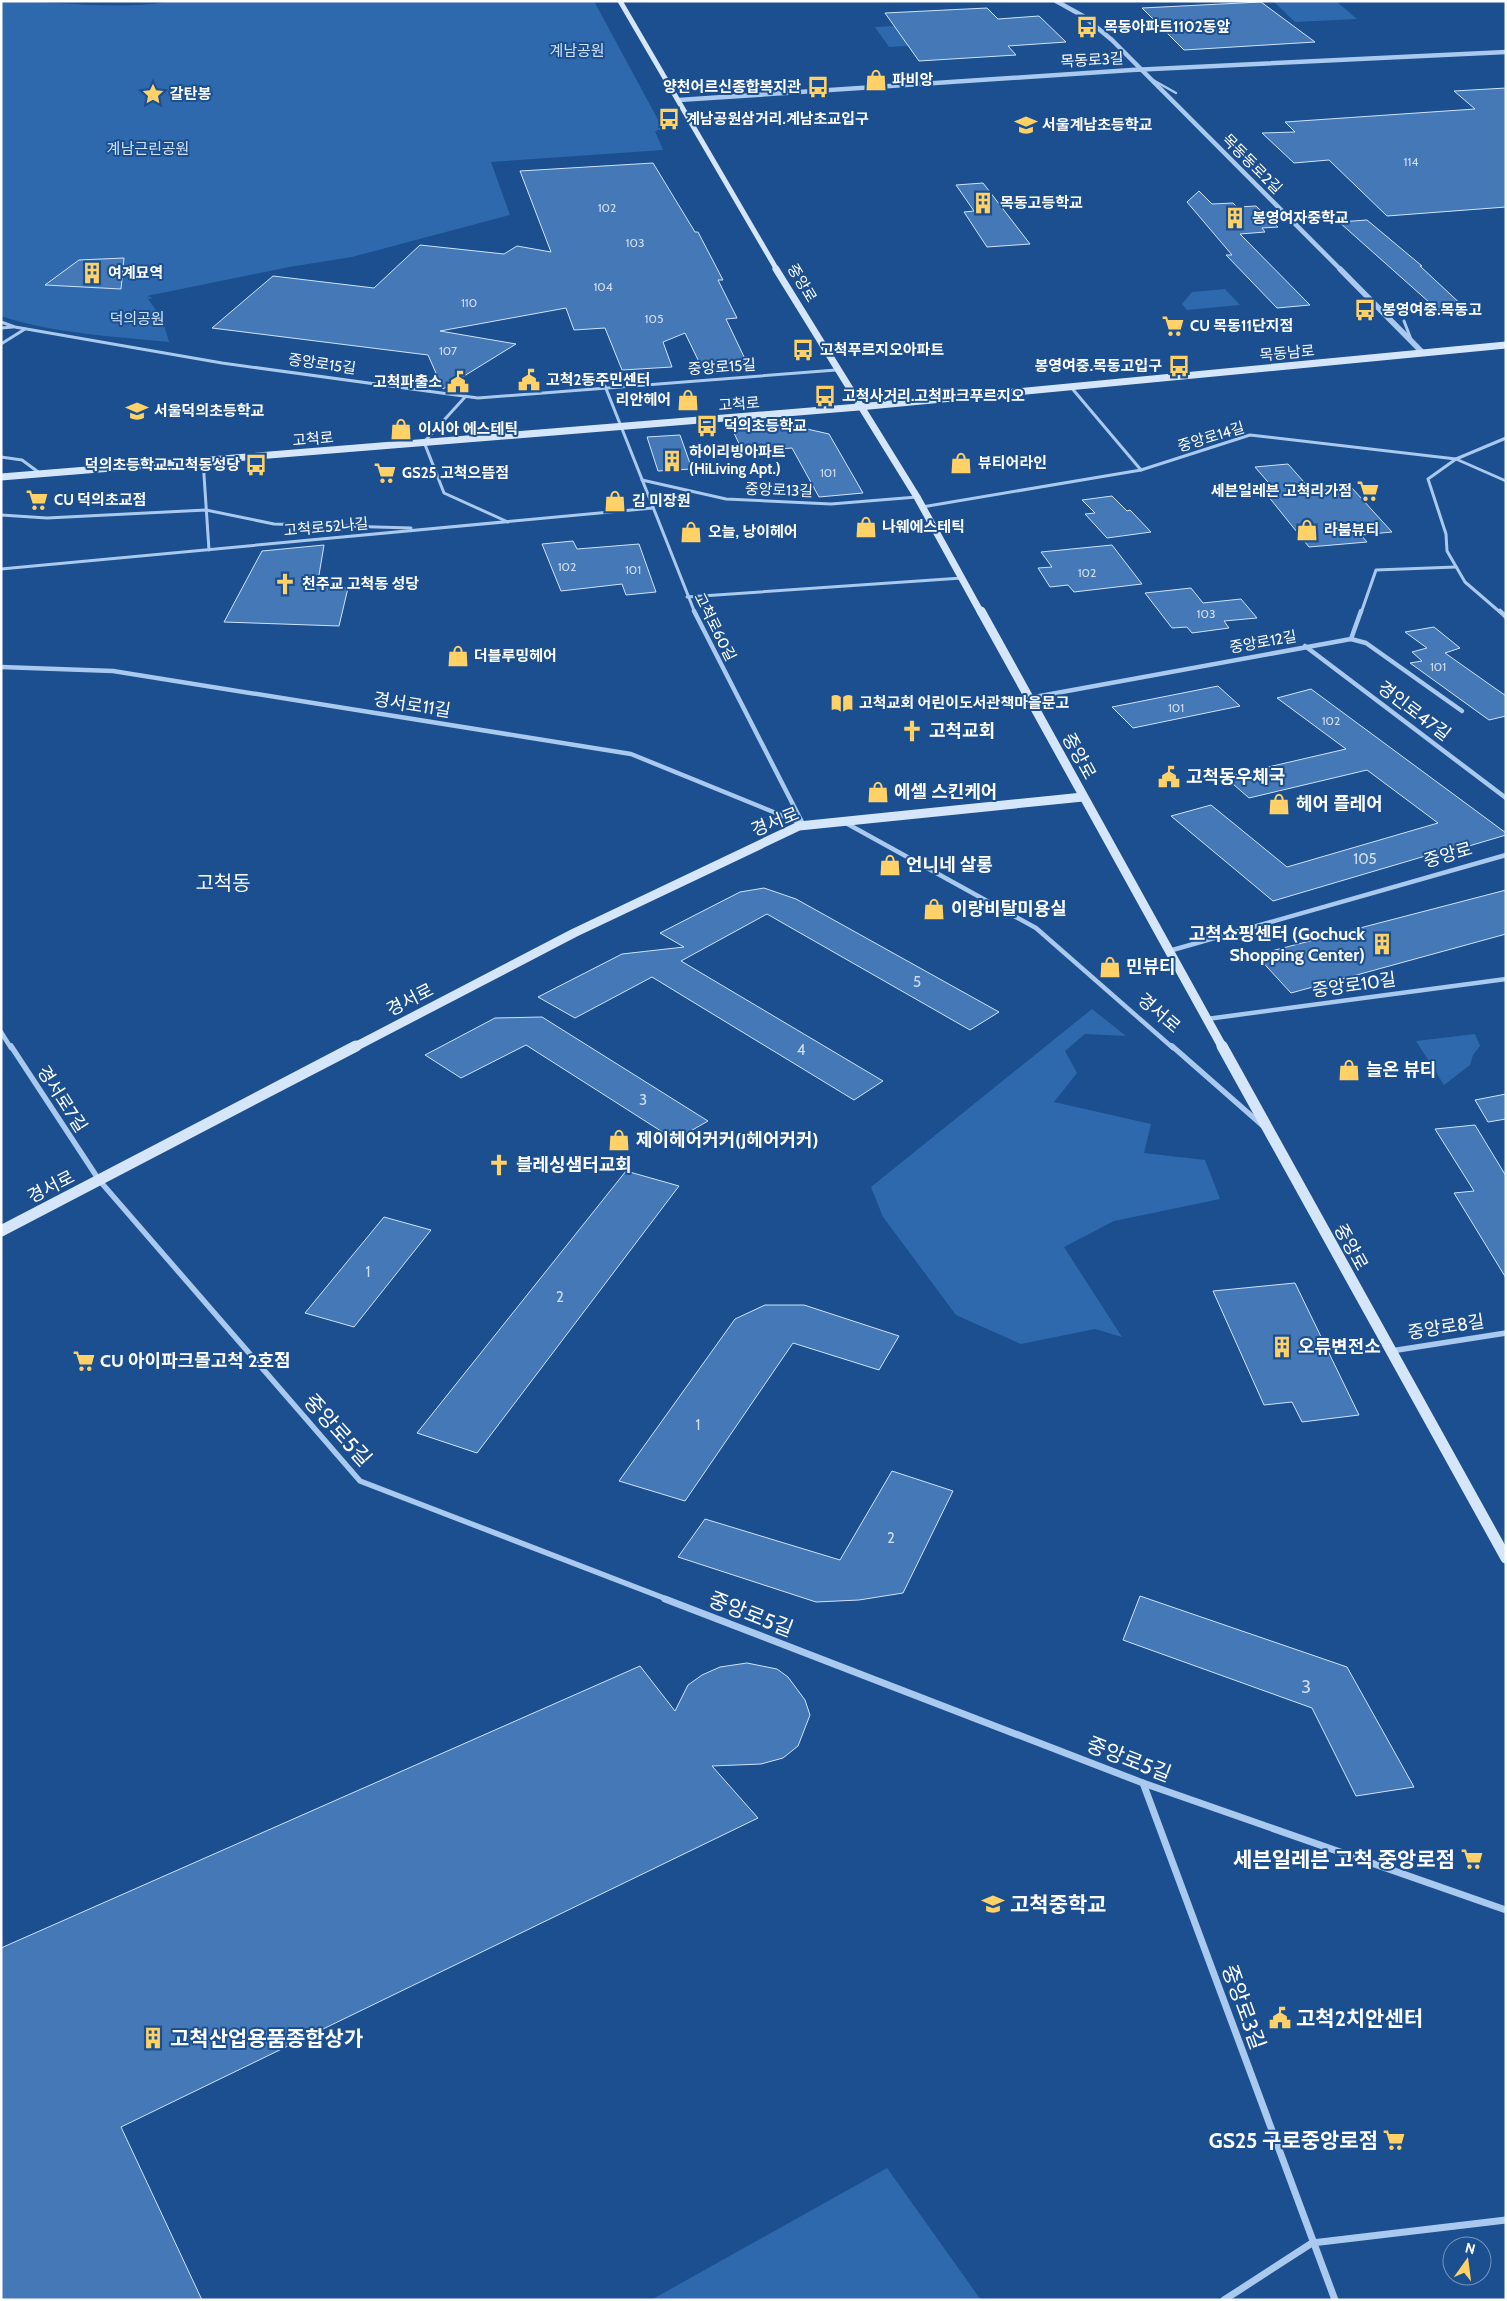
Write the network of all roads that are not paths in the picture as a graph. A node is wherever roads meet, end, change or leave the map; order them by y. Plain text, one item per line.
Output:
1 (620, 1) edge
2 (1056, 1) edge
3 (1506, 52) edge
4 (1141, 69) junction
5 (1149, 78) junction
6 (1176, 93) dead end
7 (680, 100) junction
8 (1404, 320) dead end
9 (1, 322) edge
10 (15, 327) junction
11 (1, 328) edge
12 (26, 329) junction
13 (1412, 342) junction
14 (1, 344) edge
15 (1506, 345) edge
16 (1423, 353) junction
17 (836, 370) junction
18 (605, 386) junction
19 (1070, 386) junction
20 (466, 396) junction
21 (859, 407) junction
22 (622, 425) junction
23 (1506, 438) edge
24 (424, 442) junction
25 (1, 457) edge
26 (1456, 459) junction
27 (203, 460) junction
28 (1141, 470) junction
29 (41, 474) junction
30 (1, 477) edge
31 (642, 480) junction
32 (1506, 481) edge
33 (917, 497) junction
34 (922, 507) junction
35 (653, 508) junction
36 (206, 510) junction
37 (1, 515) edge
38 (509, 522) junction
39 (433, 529) junction
40 (209, 550) junction
41 (1456, 568) junction
42 (1, 570) edge
43 (962, 578) junction
44 (687, 597) junction
45 (1506, 617) edge
46 (1351, 639) junction
47 (1305, 646) junction
48 (1, 667) edge
49 (1029, 698) junction
50 (1462, 711) dead end
51 (1083, 796) junction
52 (1506, 798) edge
53 (842, 822) junction
54 (802, 826) junction
55 (1506, 855) edge
56 (1169, 951) junction
57 (1506, 979) edge
58 (1206, 1019) junction
59 (1, 1032) edge
60 (1268, 1130) junction
61 (99, 1180) junction
62 (1, 1232) edge
63 (1506, 1333) edge
64 (1391, 1351) junction
65 (1506, 1558) edge
66 (1143, 1783) junction
67 (1506, 1910) edge
68 (1506, 2220) edge
69 (1312, 2243) junction
70 (1224, 2300) edge
71 (1334, 2300) edge

1 - 7 main road, 중앙로
2 - 4 street, 목동동로2길
3 - 4 street, 목동로3길
4 - 5 street, 목동동로2길
4 - 7 street, 목동로3길
5 - 6 street
5 - 13 street, 목동동로2길
7 - 17 main road, 중앙로
8 - 13 street
9 - 10 street, 중앙로15길
10 - 11 street, 중앙로15길
10 - 12 street, 중앙로15길
12 - 14 street
12 - 20 street, 중앙로15길
13 - 16 street, 목동동로2길
15 - 16 main road, 목동남로
16 - 19 main road, 목동남로
17 - 18 street, 중앙로15길
17 - 21 main road, 중앙로
18 - 20 street, 중앙로15길
18 - 22 street
19 - 21 main road, 목동남로
19 - 28 street
20 - 24 street
21 - 22 main road, 고척로
21 - 33 main road, 중앙로
22 - 24 main road, 고척로
22 - 31 street, 고척로60길
23 - 26 street, 중앙로14길
24 - 27 main road, 고척로
24 - 38 street
25 - 29 street
26 - 28 street, 중앙로14길
26 - 32 street
26 - 41 street
27 - 29 main road, 고척로
27 - 36 street
28 - 34 street, 중앙로14길
29 - 30 main road, 고척로
31 - 33 street, 중앙로13길
31 - 35 street, 고척로60길
33 - 34 main road, 중앙로
34 - 43 main road, 중앙로
35 - 38 street, 고척로52나길
35 - 44 street, 고척로60길
36 - 37 street
36 - 39 street
36 - 40 street
38 - 39 street, 고척로52나길
39 - 40 street, 고척로52나길
40 - 42 street, 고척로52나길
41 - 45 street
41 - 46 street
43 - 44 street
43 - 49 main road, 중앙로
44 - 54 street, 고척로60길
46 - 47 street, 중앙로12길
46 - 50 street
47 - 49 street, 중앙로12길
47 - 52 street, 경인로47길
48 - 54 street, 경서로11길
49 - 51 main road, 중앙로
51 - 53 main road, 경서로
51 - 56 main road, 중앙로
53 - 54 main road, 경서로
53 - 60 street, 경서로
54 - 61 main road, 경서로
55 - 56 street, 중앙로
56 - 58 main road, 중앙로
57 - 58 street, 중앙로10길
58 - 60 main road, 중앙로
59 - 61 street, 경서로7길
60 - 64 main road, 중앙로
61 - 62 main road, 경서로
61 - 66 street, 중앙로5길
63 - 64 street, 중앙로8길
64 - 65 main road, 중앙로
66 - 67 street, 중앙로5길
66 - 69 street, 중앙로3길
68 - 69 street
69 - 70 street
69 - 71 street, 중앙로3길

